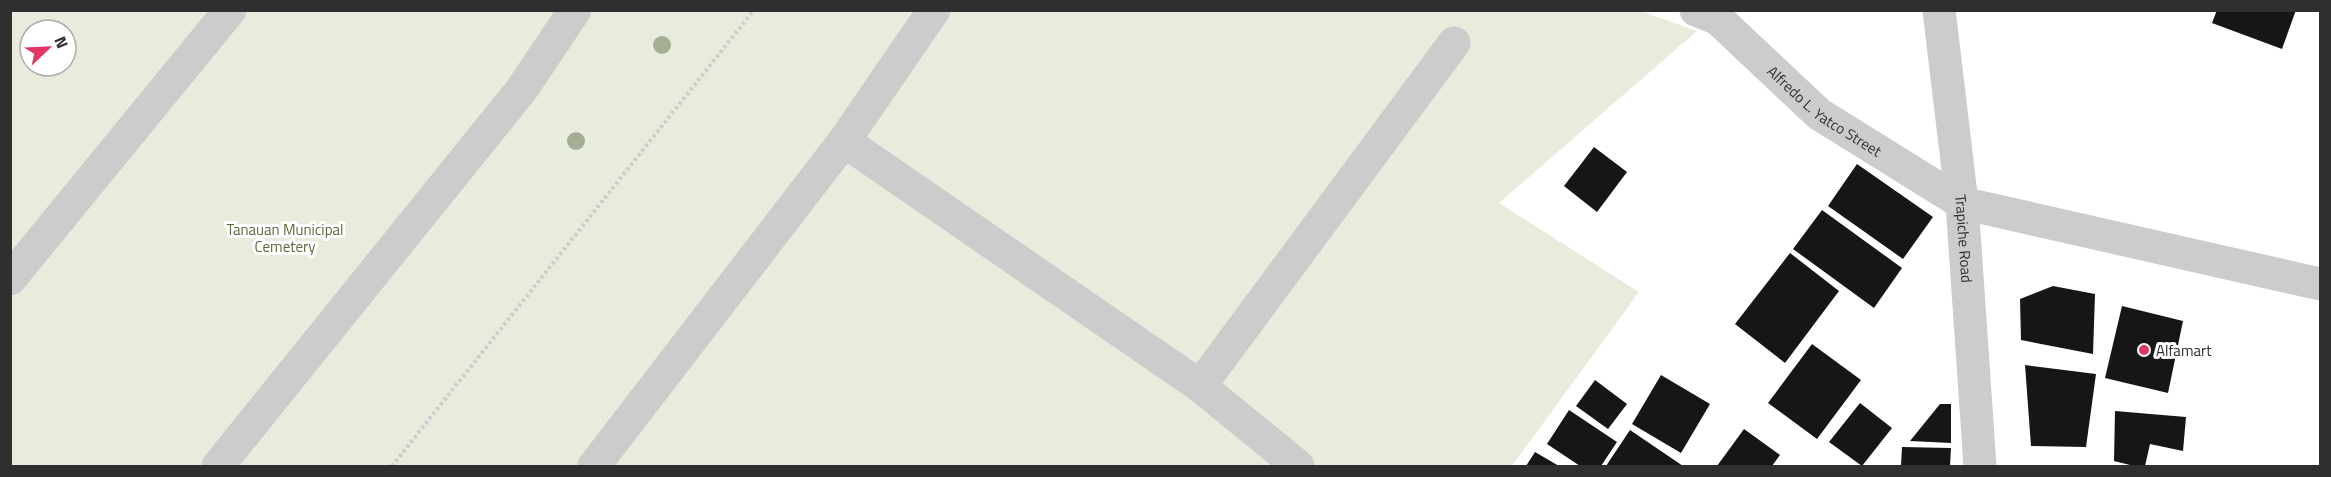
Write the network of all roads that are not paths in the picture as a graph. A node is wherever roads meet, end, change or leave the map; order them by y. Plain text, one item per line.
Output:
1 (230, 10) edge
2 (575, 10) edge
3 (934, 10) edge
4 (1696, 10) edge
5 (1939, 10) edge
6 (1454, 44) dead end
7 (844, 141) junction
8 (1962, 203) junction
9 (10, 279) edge
10 (2320, 284) edge
11 (1200, 386) junction
12 (218, 466) edge
13 (594, 466) edge
14 (1298, 466) edge
15 (1980, 466) edge

1 - 9 street
2 - 12 street
3 - 7 street
4 - 8 street, Alfredo L. Yatco Street
5 - 8 street, Trapiche Road
6 - 11 street
7 - 11 street
7 - 13 street
8 - 10 street, Alfredo L. Yatco Street
8 - 15 street, Trapiche Road
11 - 14 street

